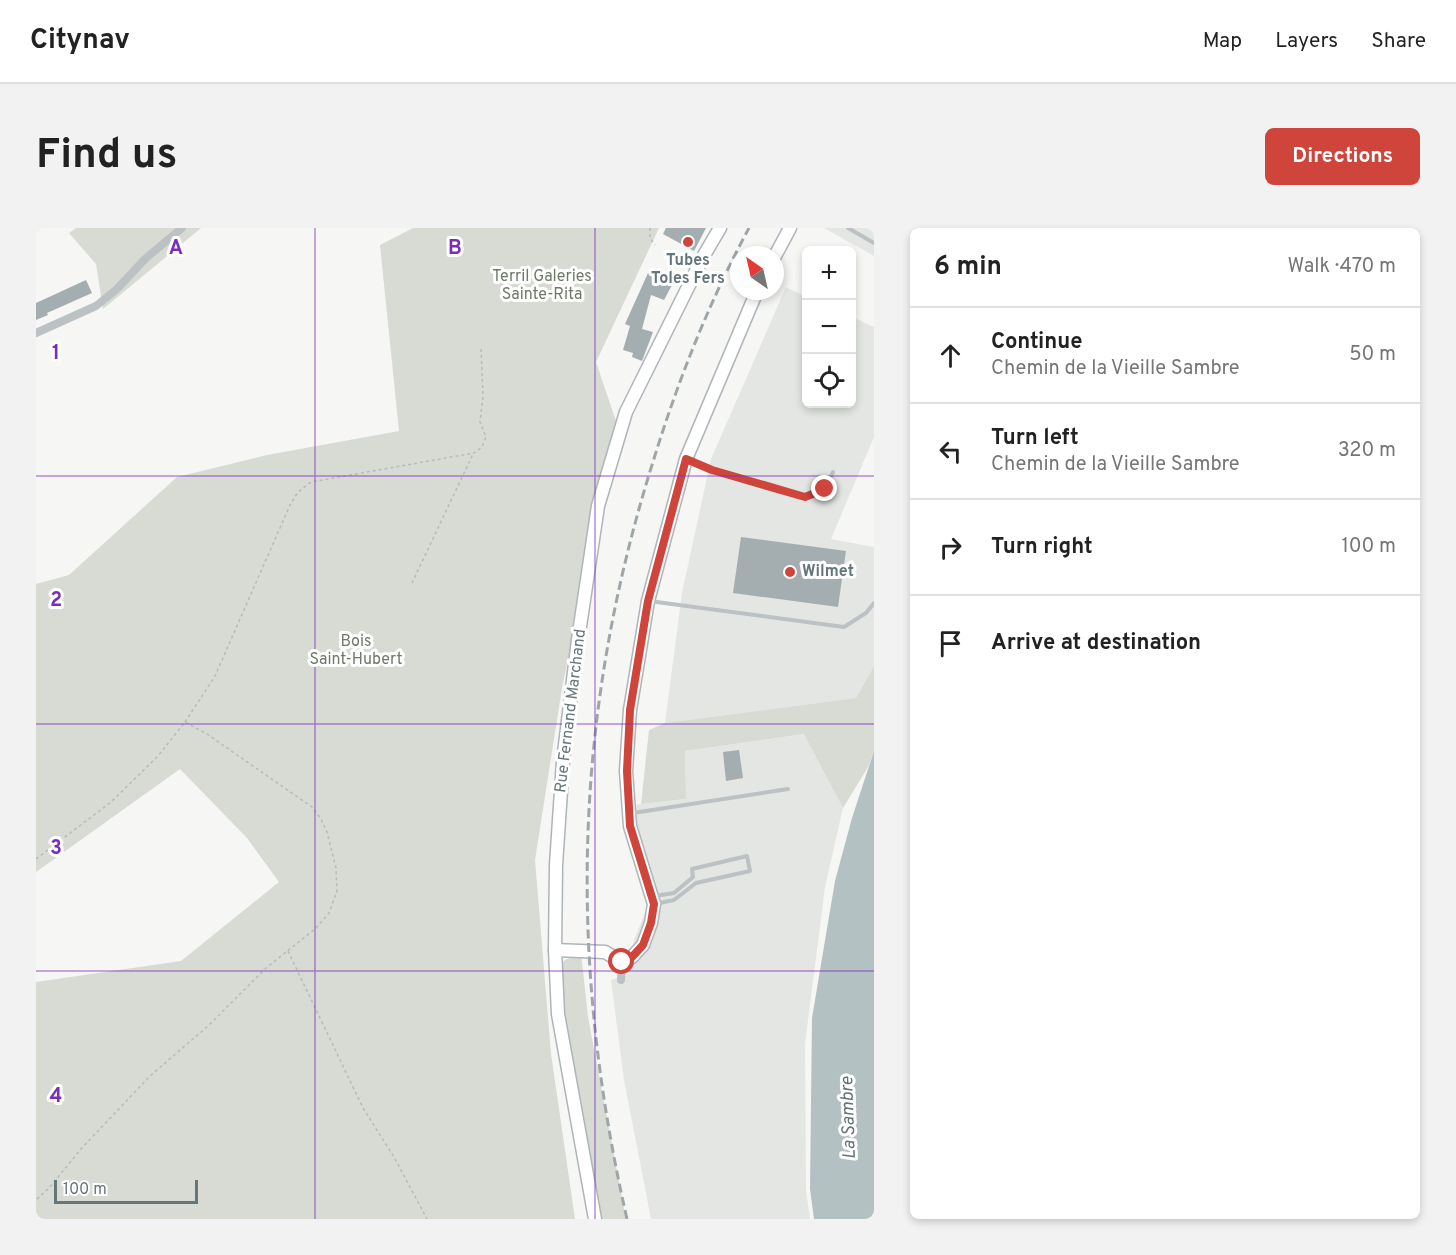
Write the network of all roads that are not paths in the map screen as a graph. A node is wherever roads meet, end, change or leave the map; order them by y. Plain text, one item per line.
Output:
1 (182, 228) edge
2 (720, 228) edge
3 (790, 228) edge
4 (848, 228) edge
5 (874, 243) edge
6 (780, 246) edge
7 (753, 300) edge
8 (36, 333) edge
9 (686, 459) junction
10 (833, 472) dead end
11 (648, 601) junction
12 (874, 603) edge
13 (788, 789) dead end
14 (629, 814) junction
15 (653, 900) junction
16 (555, 950) junction
17 (622, 962) junction
18 (621, 980) dead end
19 (595, 1219) edge

1 - 8 street
2 - 16 street, Rue Fernand Marchand
3 - 6 street
4 - 5 lane
7 - 9 street
9 - 10 lane
9 - 11 street
11 - 12 lane
11 - 14 street
13 - 14 lane
14 - 15 street
15 - 15 lane
15 - 17 street
16 - 17 street
16 - 19 street, Rue Fernand Marchand
17 - 18 street

